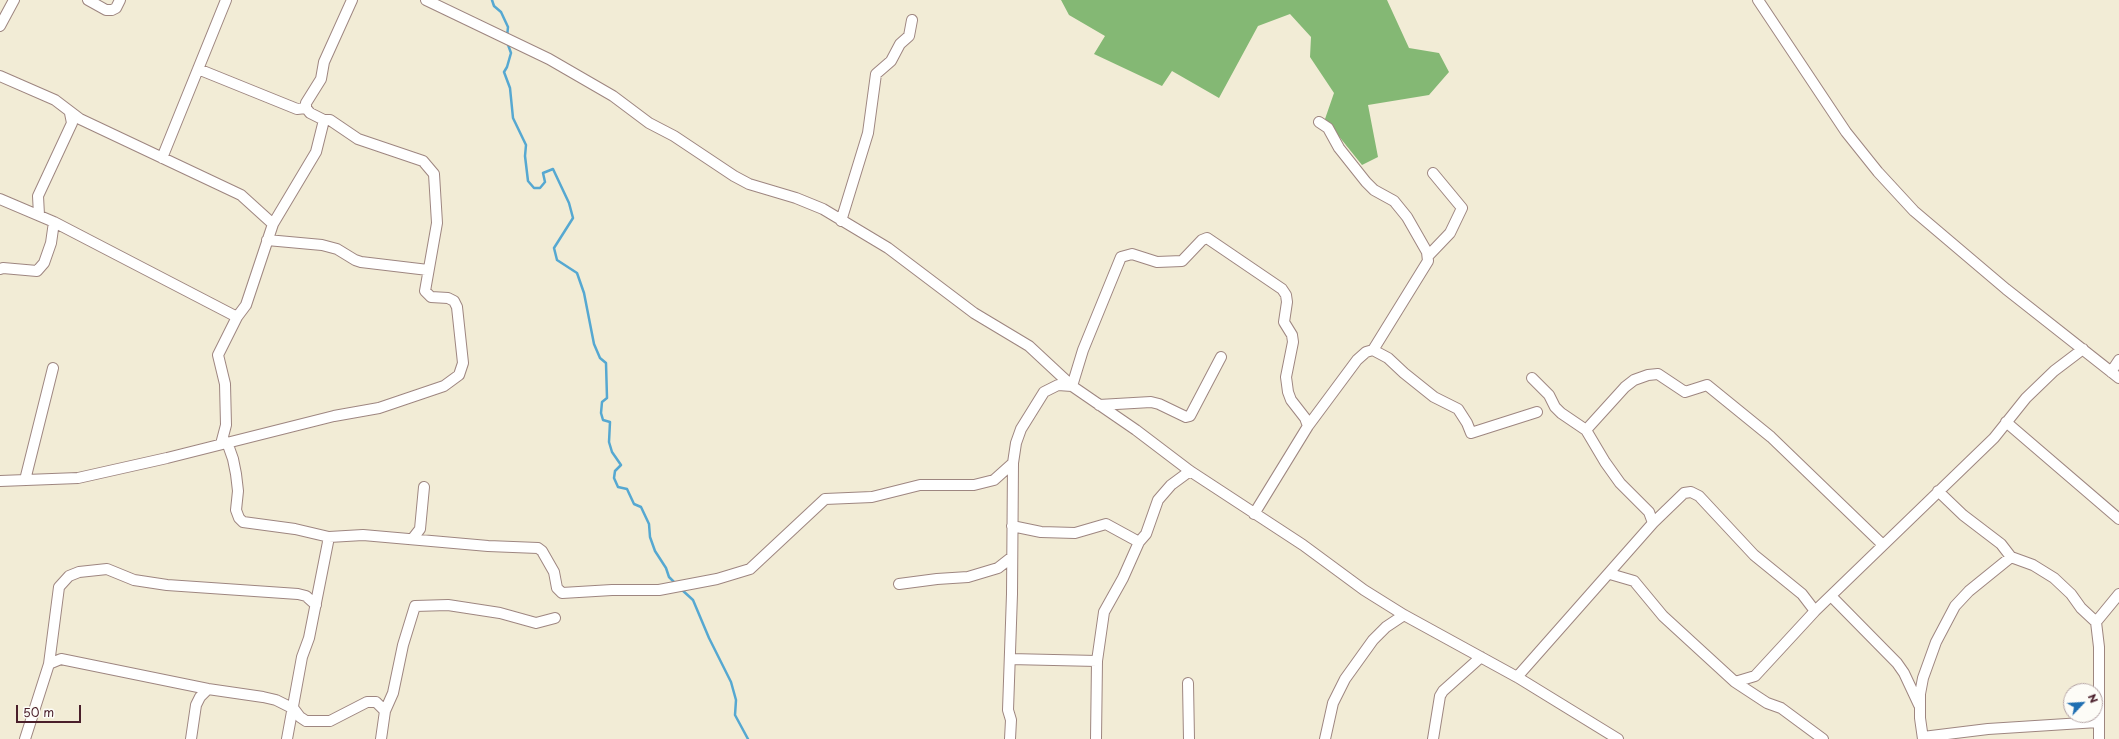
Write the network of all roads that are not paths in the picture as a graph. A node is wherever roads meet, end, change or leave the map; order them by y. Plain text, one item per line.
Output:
1 (14, 0) edge
2 (88, 0) edge
3 (120, 0) edge
4 (226, 0) edge
5 (352, 0) edge
6 (426, 0) edge
7 (1758, 0) edge
8 (912, 20) dead end
9 (0, 26) edge
10 (198, 69) junction
11 (0, 76) edge
12 (306, 108) junction
13 (324, 120) junction
14 (76, 121) junction
15 (1319, 122) dead end
16 (162, 158) junction
17 (1433, 173) dead end
18 (0, 199) edge
19 (38, 215) junction
20 (841, 221) junction
21 (54, 222) junction
22 (273, 224) junction
23 (266, 240) junction
24 (1428, 256) junction
25 (0, 269) edge
26 (428, 270) junction
27 (237, 317) junction
28 (2083, 349) junction
29 (1373, 350) junction
30 (1221, 357) dead end
31 (2119, 360) edge
32 (53, 368) dead end
33 (2115, 375) edge
34 (1532, 378) dead end
35 (1072, 386) junction
36 (1099, 405) junction
37 (1537, 412) dead end
38 (2006, 422) junction
39 (1308, 426) junction
40 (1586, 430) junction
41 (224, 443) junction
42 (1013, 463) junction
43 (1190, 471) junction
44 (25, 480) junction
45 (0, 481) edge
46 (424, 487) dead end
47 (1938, 491) junction
48 (1254, 514) junction
49 (2119, 520) edge
50 (1653, 523) junction
51 (1012, 526) junction
52 (329, 536) junction
53 (413, 538) junction
54 (1139, 542) junction
55 (1884, 545) junction
56 (1012, 557) junction
57 (2011, 557) junction
58 (1610, 574) junction
59 (899, 584) dead end
60 (2119, 594) edge
61 (1831, 596) junction
62 (316, 605) junction
63 (1815, 611) junction
64 (1404, 615) junction
65 (555, 618) dead end
66 (2096, 622) junction
67 (1481, 657) junction
68 (1010, 659) junction
69 (1097, 660) junction
70 (49, 664) junction
71 (1517, 677) junction
72 (1735, 682) junction
73 (1188, 683) dead end
74 (2099, 683) edge
75 (208, 689) junction
76 (1919, 706) junction
77 (294, 709) junction
78 (385, 711) junction
79 (2082, 723) edge
80 (2098, 723) edge
81 (1096, 735) edge
82 (1923, 738) edge
83 (25, 739) edge
84 (191, 739) edge
85 (287, 739) edge
86 (381, 739) edge
87 (1010, 739) edge
88 (1102, 739) edge
89 (1189, 739) edge
90 (1325, 739) edge
91 (1433, 739) edge
92 (1618, 739) edge
93 (1823, 739) edge
94 (2099, 739) edge

1 - 9 street
2 - 3 street
4 - 10 street
5 - 12 street
6 - 20 street
7 - 28 street
8 - 20 street
10 - 12 street
10 - 16 street
11 - 14 street
12 - 13 street
13 - 22 street
13 - 26 street
14 - 16 street
14 - 19 street
15 - 24 street
16 - 22 street
17 - 24 street
18 - 19 street
19 - 21 street
20 - 35 street
21 - 25 street
21 - 27 street
22 - 23 street
23 - 26 street
23 - 27 street
24 - 29 street
26 - 41 street
27 - 41 street
28 - 33 street
28 - 38 street
29 - 37 street
29 - 39 street
30 - 36 street
31 - 33 street
32 - 44 street
34 - 40 street
35 - 36 street
35 - 39 street
35 - 42 street
36 - 43 street
38 - 47 street
38 - 49 street
39 - 48 street
40 - 50 street
40 - 55 street
41 - 44 street
41 - 52 street
42 - 51 street
42 - 53 street
43 - 48 street
43 - 54 street
44 - 45 street
46 - 53 street
47 - 55 street
47 - 57 street
48 - 64 street
50 - 58 street
50 - 63 street
51 - 54 street
51 - 56 street
52 - 53 street
52 - 62 street
54 - 69 street
55 - 61 street
56 - 59 street
56 - 68 street
57 - 66 street
57 - 76 street
58 - 71 street
58 - 72 street
60 - 66 street
61 - 63 street
61 - 76 street
62 - 70 street
62 - 77 street
63 - 72 street
64 - 67 street
64 - 90 street
65 - 78 street
66 - 74 street
67 - 71 street
67 - 91 street
68 - 69 street
68 - 87 street
69 - 81 street
70 - 75 street
70 - 83 street
71 - 92 street
72 - 93 street
73 - 89 street
75 - 77 street
75 - 84 street
76 - 82 street
77 - 78 street
77 - 85 street
78 - 86 street
79 - 82 street
80 - 94 street
81 - 88 street

